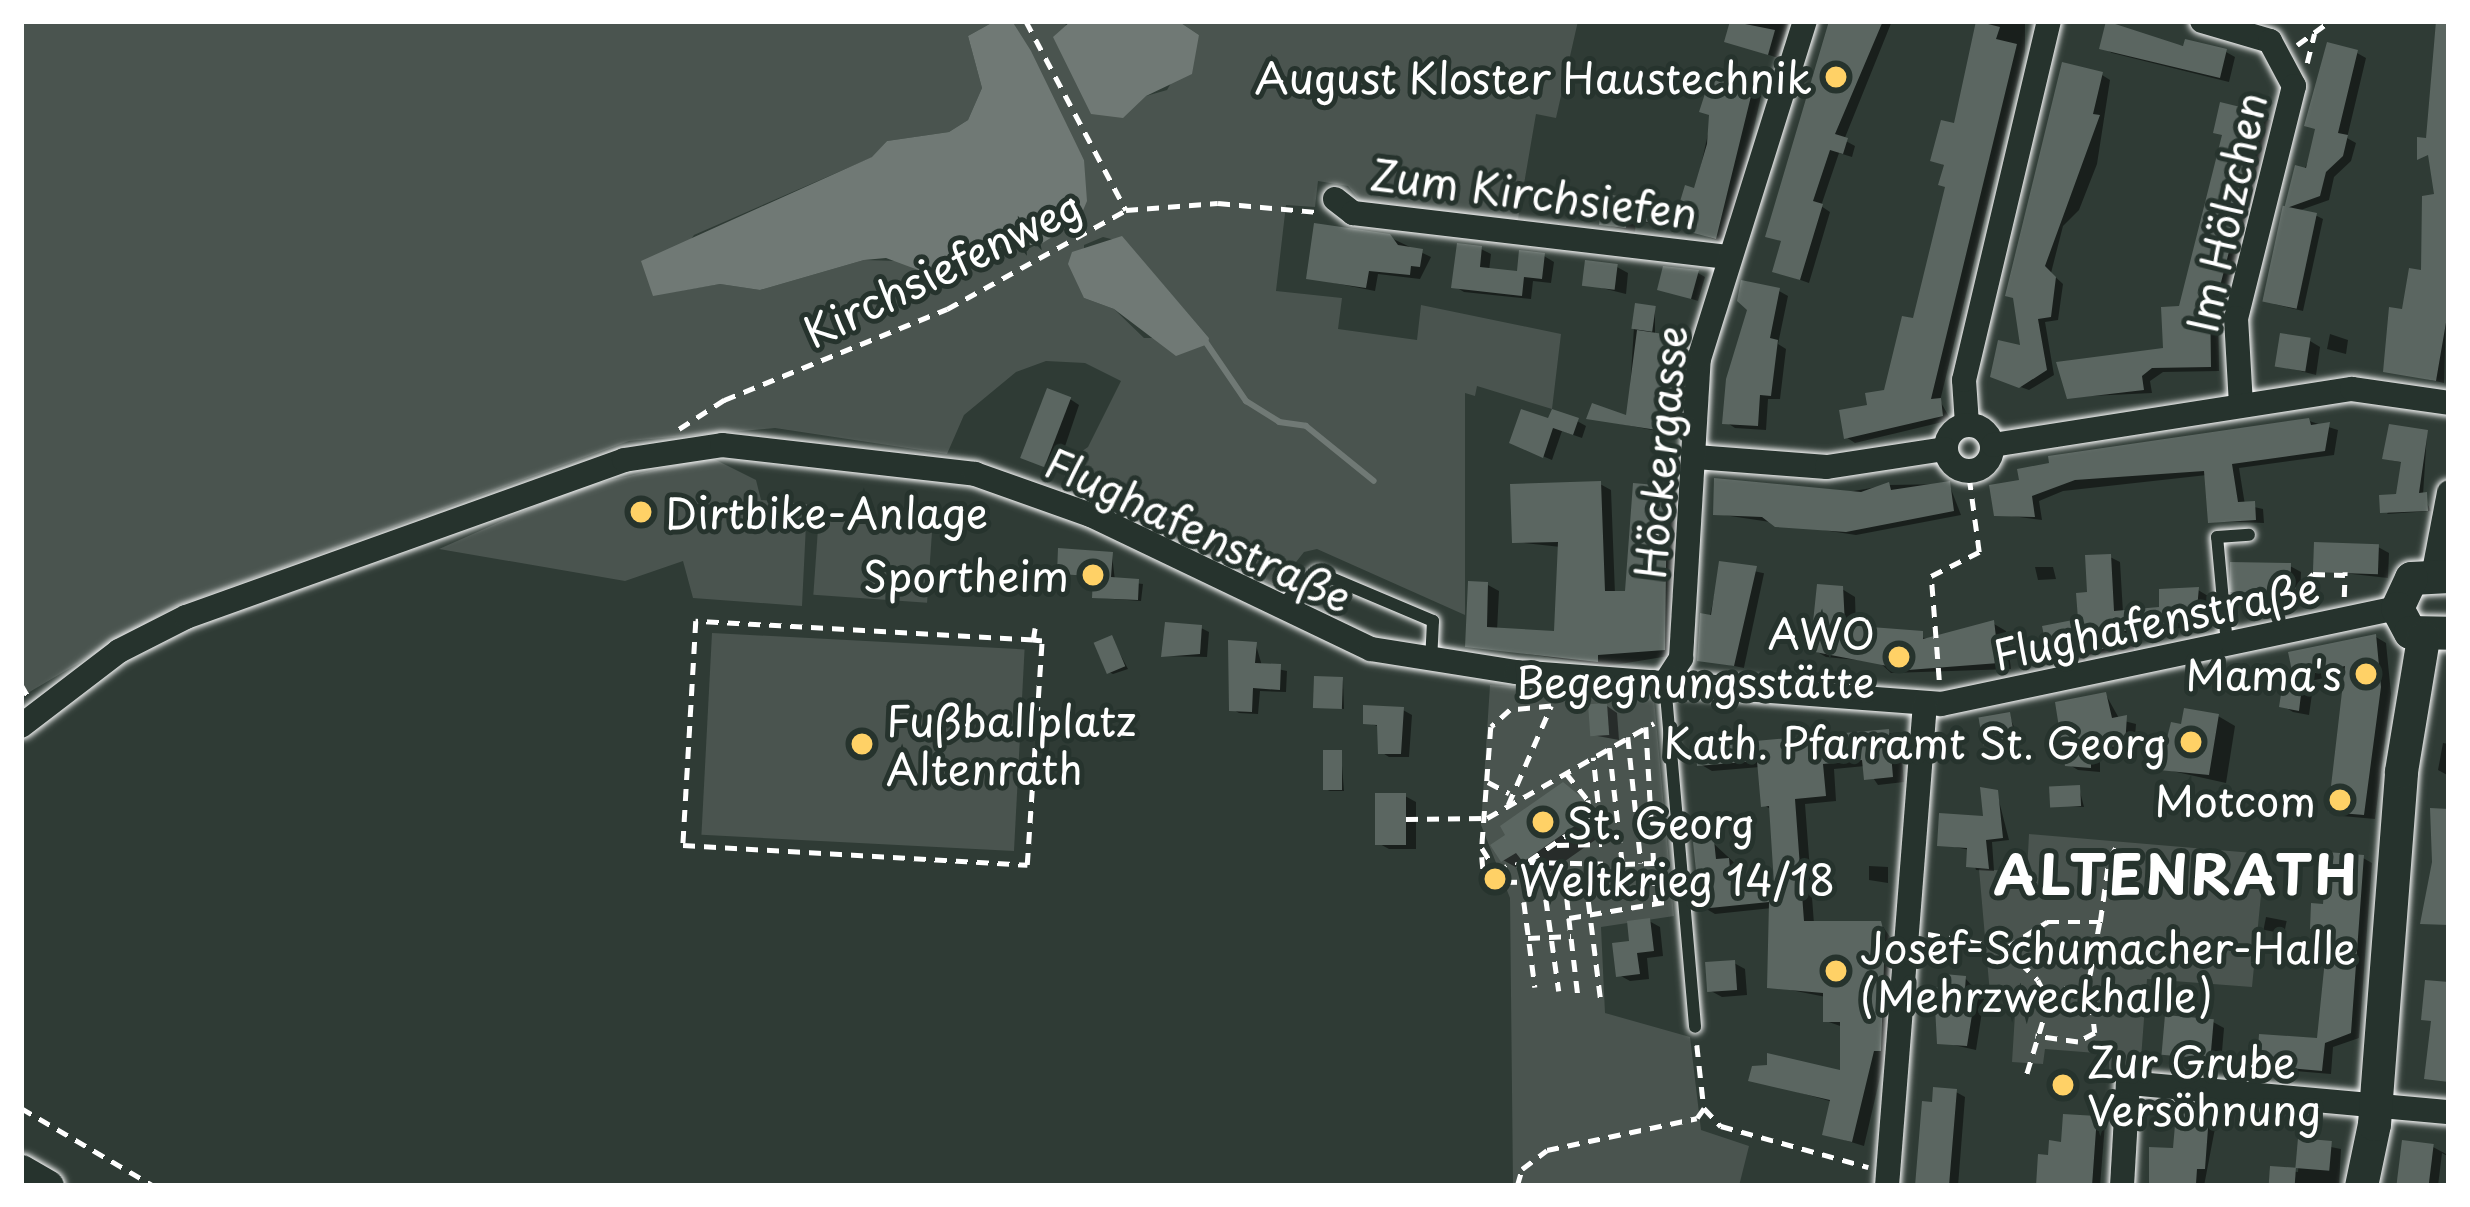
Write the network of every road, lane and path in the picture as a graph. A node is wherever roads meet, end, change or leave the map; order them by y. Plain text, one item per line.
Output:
1 (1026, 21) edge
2 (1804, 21) edge
3 (2049, 21) edge
4 (2202, 21) edge
5 (2330, 21) edge
6 (2282, 55) junction
7 (1335, 199) joint
8 (1126, 210) junction
9 (1726, 257) junction
10 (2449, 403) edge
11 (2241, 404) junction
12 (1967, 424) junction
13 (1993, 445) junction
14 (662, 448) junction
15 (1945, 449) junction
16 (1696, 457) junction
17 (1968, 471) junction
18 (1670, 483) dead end
19 (1650, 484) dead end
20 (2449, 492) edge
21 (2249, 535) dead end
22 (2442, 574) edge
23 (2345, 575) dead end
24 (2257, 595) dead end
25 (1280, 606) junction
26 (2397, 608) junction
27 (1035, 628) dead end
28 (2436, 636) edge
29 (1034, 640) junction
30 (2228, 645) junction
31 (1922, 648) dead end
32 (1937, 649) junction
33 (1431, 663) junction
34 (1665, 683) junction
35 (1933, 704) junction
36 (1669, 714) junction
37 (21, 726) edge
38 (1646, 727) junction
39 (1628, 737) junction
40 (1609, 748) junction
41 (1593, 758) junction
42 (1566, 773) junction
43 (1488, 782) junction
44 (1510, 794) junction
45 (1508, 805) junction
46 (1487, 818) junction
47 (1406, 819) dead end
48 (1602, 844) junction
49 (2119, 844) dead end
50 (1556, 845) junction
51 (1482, 848) junction
52 (1528, 862) junction
53 (1600, 863) junction
54 (1641, 863) junction
55 (1659, 863) junction
56 (1622, 864) junction
57 (1586, 881) junction
58 (1568, 898) dead end
59 (1546, 899) dead end
60 (1683, 899) junction
61 (1524, 902) dead end
62 (1656, 903) junction
63 (1590, 916) junction
64 (1569, 918) junction
65 (2100, 922) junction
66 (1911, 931) junction
67 (1570, 936) junction
68 (1549, 937) junction
69 (1528, 938) junction
70 (2006, 948) junction
71 (1534, 987) dead end
72 (2043, 988) junction
73 (2089, 989) junction
74 (1558, 991) dead end
75 (1578, 996) dead end
76 (1601, 1001) dead end
77 (1694, 1027) joint
78 (2035, 1036) junction
79 (2027, 1074) dead end
80 (2374, 1103) junction
81 (21, 1108) edge
82 (1705, 1108) junction
83 (2449, 1112) edge
84 (21, 1171) edge
85 (1886, 1178) edge
86 (47, 1186) edge
87 (154, 1186) edge
88 (1517, 1186) edge
89 (2122, 1186) edge
90 (2361, 1186) edge

1 - 8 path, Kirchsiefenweg
2 - 9 street, Höckergasse
3 - 12 street
4 - 6 street, Im Hölzchen
5 - 6 path
6 - 11 street, Im Hölzchen
7 - 8 path
7 - 9 street, Zum Kirchsiefen
8 - 14 path, Kirchsiefenweg
9 - 16 street, Höckergasse
10 - 11 street
11 - 13 street
12 - 13 street
12 - 15 street
13 - 17 street
14 - 25 street, Flughafenstraße
14 - 37 street, Flughafenstraße
15 - 16 street
15 - 17 street
16 - 34 street, Höckergasse
17 - 32 path
18 - 19 path
20 - 22 street
21 - 30 lane
22 - 26 main road
23 - 24 path
25 - 33 street, Flughafenstraße
25 - 33 lane
26 - 28 main road
26 - 30 street, Flughafenstraße
27 - 29 path
28 - 80 main road
29 - 29 path
30 - 35 street, Flughafenstraße
31 - 32 path
32 - 35 path
33 - 34 street, Flughafenstraße
34 - 35 street, Flughafenstraße
34 - 36 lane
35 - 66 street
36 - 38 path
36 - 60 lane
38 - 39 path
38 - 55 path
39 - 40 path
39 - 54 path
40 - 41 path
40 - 56 path
41 - 42 path
41 - 48 path
42 - 45 path
42 - 50 path
43 - 44 path
43 - 44 path
43 - 46 path
44 - 45 path
45 - 46 path
46 - 47 path
46 - 51 path
48 - 50 path
48 - 53 path
49 - 65 path
50 - 52 path
51 - 52 path
51 - 57 path
52 - 53 path
53 - 56 path
53 - 57 path
54 - 55 path
54 - 56 path
55 - 62 path
57 - 63 path
58 - 64 path
59 - 68 path
60 - 62 path
60 - 77 lane
61 - 69 path
62 - 63 path
63 - 64 path
63 - 76 path
64 - 67 path
65 - 70 path
65 - 73 path
66 - 70 path
66 - 85 street
67 - 68 path
67 - 75 path
68 - 69 path
68 - 74 path
69 - 71 path
70 - 72 path
72 - 73 path
72 - 78 path
73 - 78 path
77 - 82 path
78 - 79 path
80 - 83 street
80 - 89 street
80 - 90 main road
81 - 87 path
82 - 85 path
82 - 88 path
84 - 86 main road

